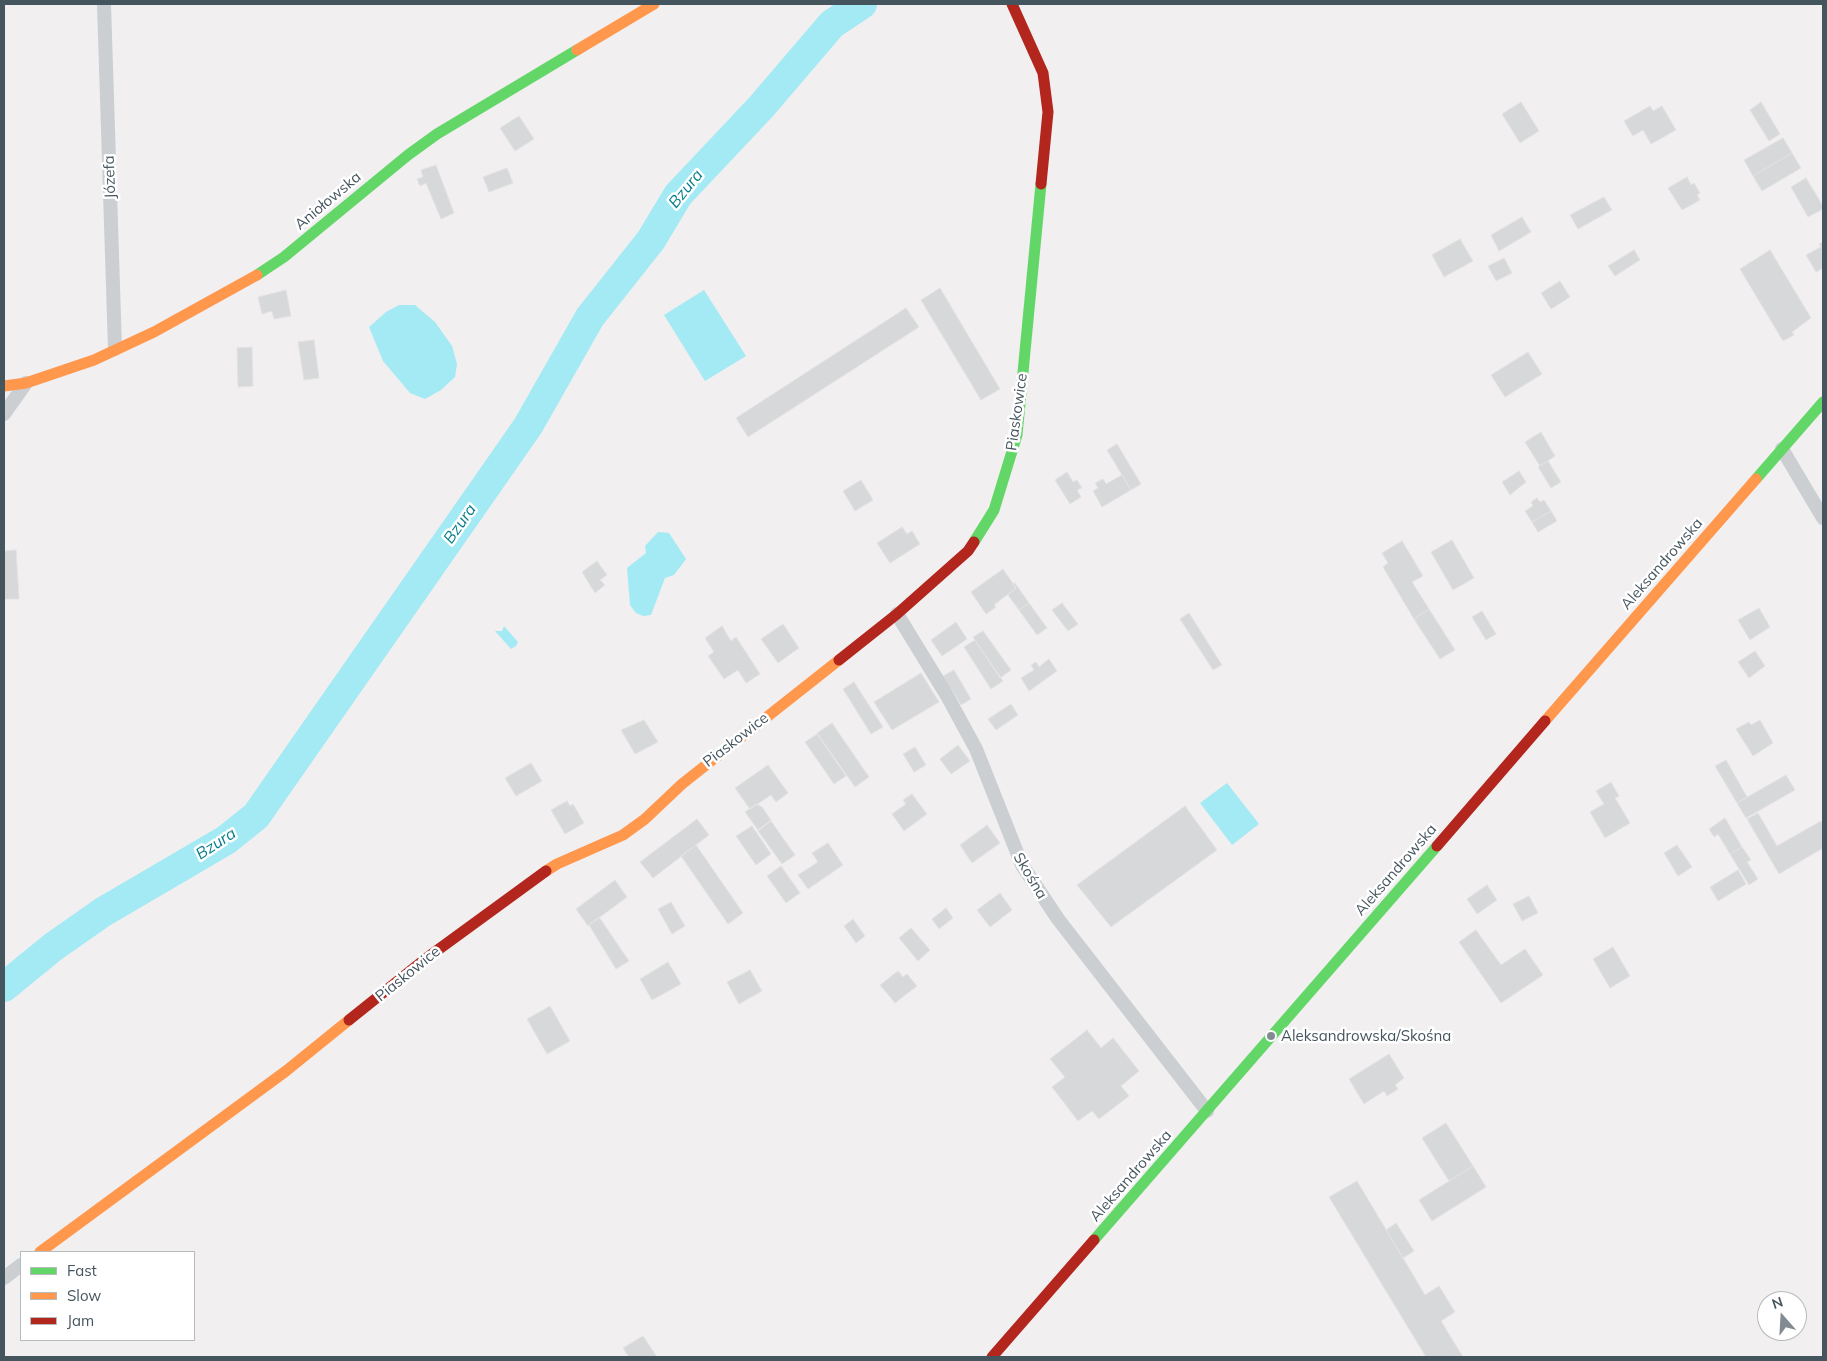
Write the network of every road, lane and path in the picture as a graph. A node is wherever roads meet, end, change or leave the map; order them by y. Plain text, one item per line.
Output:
1 (104, 4) edge
2 (654, 4) edge
3 (1012, 4) edge
4 (115, 350) junction
5 (26, 383) junction
6 (4, 386) edge
7 (1823, 402) edge
8 (4, 414) edge
9 (1782, 449) junction
10 (1823, 518) edge
11 (897, 614) junction
12 (1207, 1111) junction
13 (41, 1251) edge
14 (20, 1267) edge
15 (4, 1278) edge
16 (992, 1357) edge

1 - 4 street, Józefa
2 - 4 street, Aniołowska
3 - 11 street, Piaskowice
4 - 5 street, Aniołowska
5 - 6 street, Aniołowska
5 - 8 street
7 - 9 street, Aleksandrowska
9 - 10 street
9 - 12 street, Aleksandrowska
11 - 12 street, Skośna
11 - 13 street, Piaskowice
12 - 16 street, Aleksandrowska
14 - 15 street

